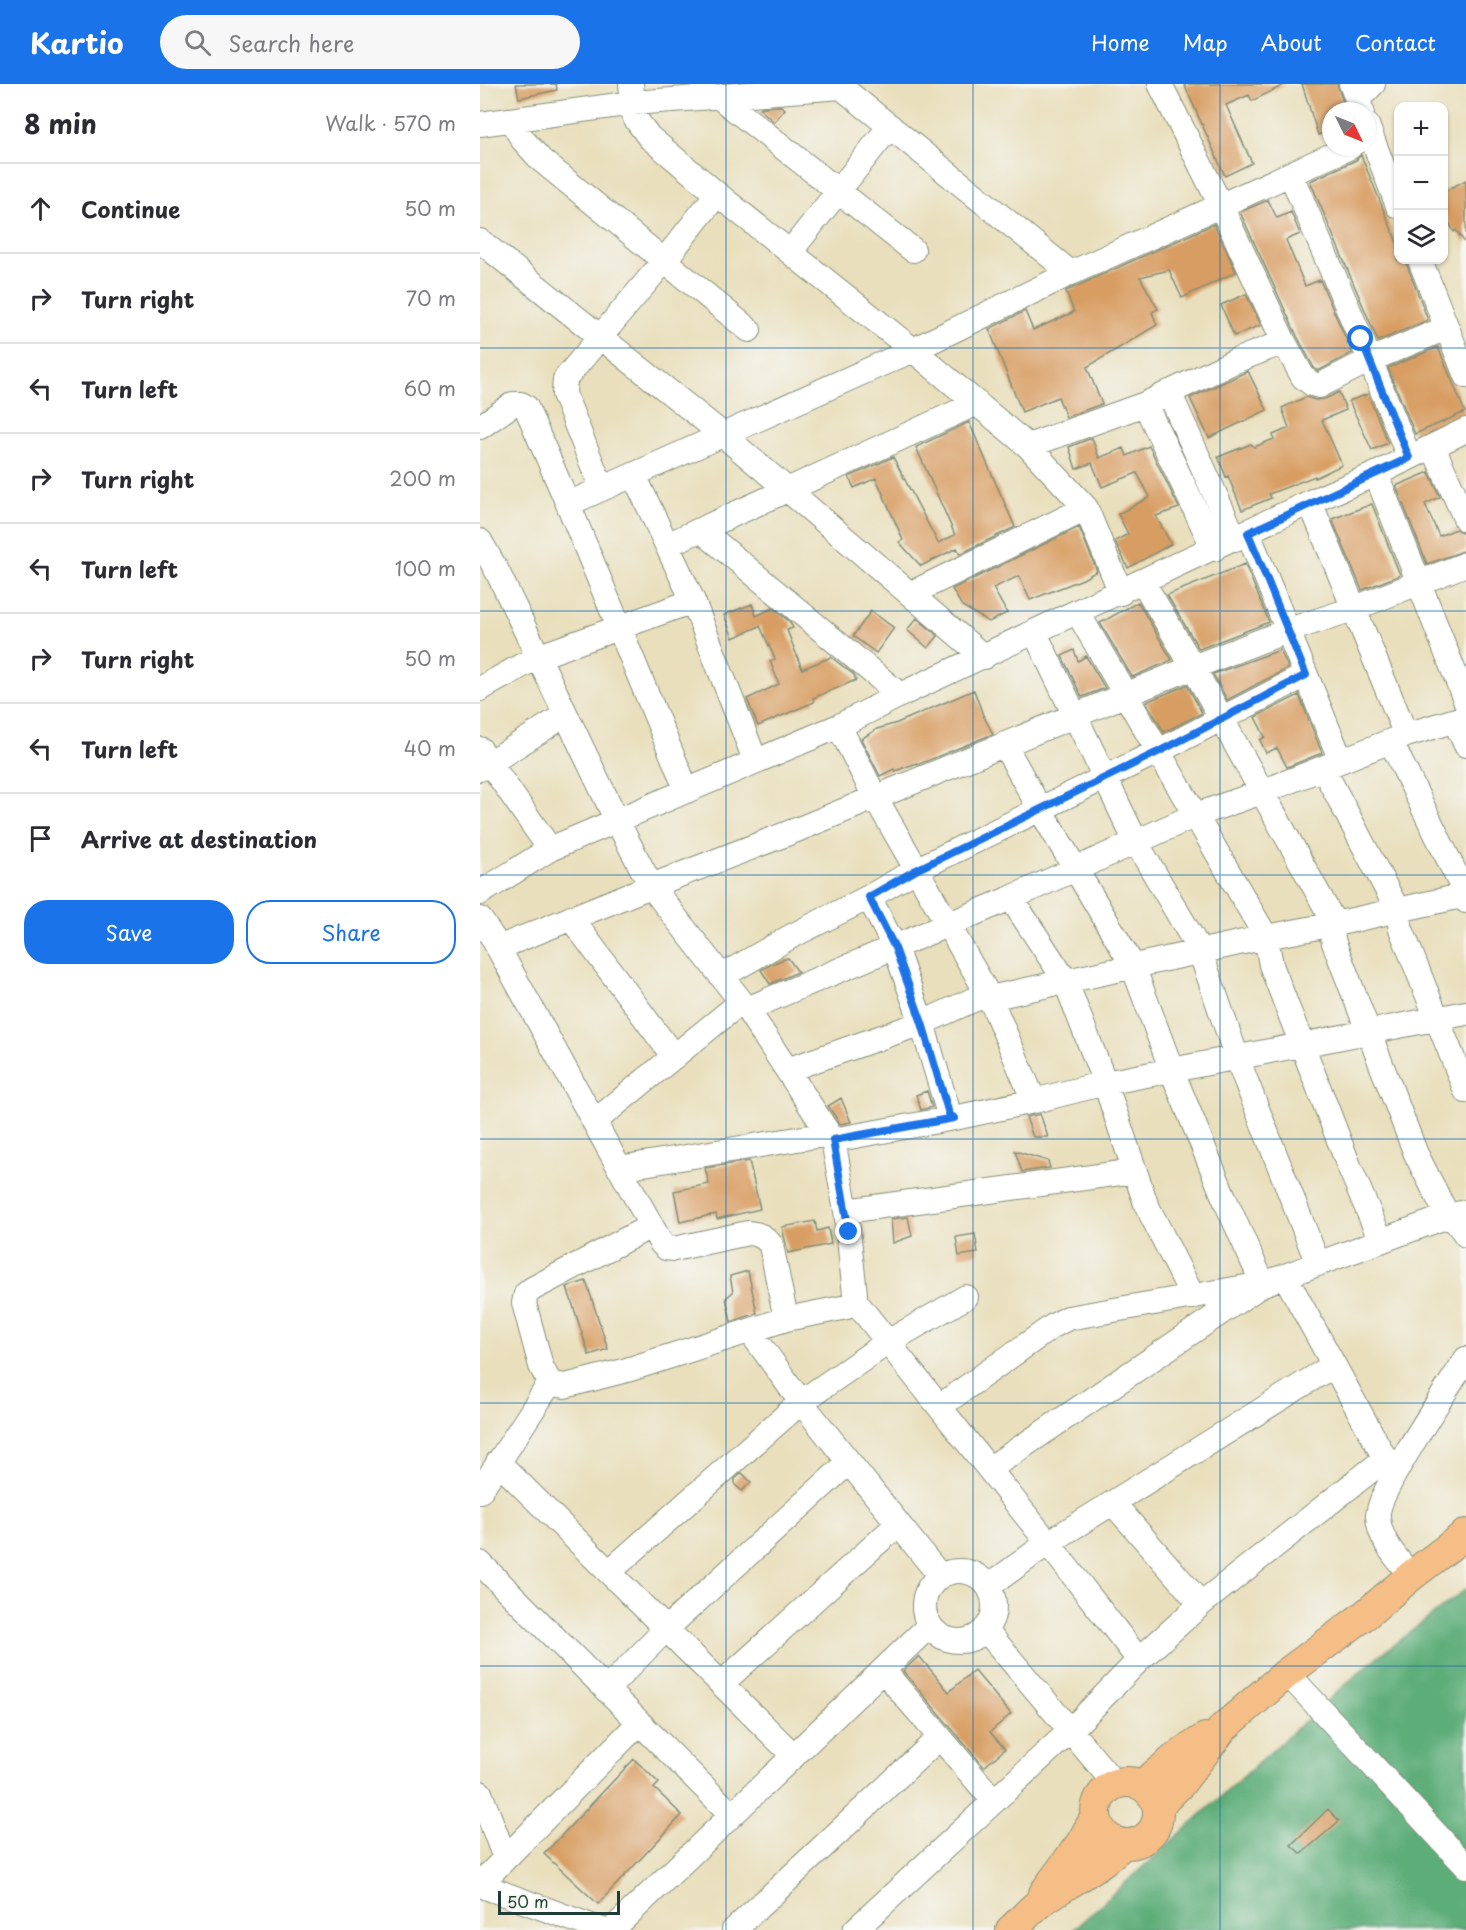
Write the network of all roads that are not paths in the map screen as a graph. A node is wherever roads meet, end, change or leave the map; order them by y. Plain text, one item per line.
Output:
1 (1160, 84) edge
2 (841, 85) edge
3 (632, 94) edge
4 (719, 96) junction
5 (511, 120) junction
6 (480, 124) edge
7 (890, 126) junction
8 (1328, 156) edge
9 (1373, 156) edge
10 (1291, 175) junction
11 (838, 191) junction
12 (717, 194) junction
13 (1394, 198) edge
14 (1221, 207) junction
15 (480, 241) edge
16 (913, 250) dead end
17 (790, 252) junction
18 (664, 261) junction
19 (1422, 264) edge
20 (1071, 273) junction
21 (1446, 328) junction
22 (749, 330) dead end
23 (600, 338) junction
24 (1284, 342) junction
25 (913, 350) junction
26 (1370, 360) junction
27 (1466, 376) edge
28 (564, 386) junction
29 (1169, 392) junction
30 (977, 403) junction
31 (1145, 404) junction
32 (526, 407) junction
33 (480, 427) edge
34 (1466, 430) edge
35 (722, 434) junction
36 (1028, 446) junction
37 (1432, 447) junction
38 (1409, 458) junction
39 (1376, 474) junction
40 (634, 475) junction
41 (602, 489) junction
42 (788, 490) junction
43 (1310, 502) junction
44 (568, 504) junction
45 (1086, 508) junction
46 (1466, 520) edge
47 (701, 530) junction
48 (1242, 536) junction
49 (480, 541) edge
50 (667, 545) junction
51 (1214, 549) junction
52 (1466, 564) edge
53 (1143, 582) junction
54 (1419, 582) junction
55 (1121, 593) junction
56 (910, 594) junction
57 (693, 601) junction
58 (1353, 609) junction
59 (1078, 613) junction
60 (619, 627) junction
61 (1288, 630) junction
62 (1035, 633) junction
63 (537, 657) junction
64 (984, 657) junction
65 (1193, 667) junction
66 (1306, 675) junction
67 (480, 689) edge
68 (1124, 694) junction
69 (900, 695) junction
70 (1462, 713) edge
71 (1076, 714) junction
72 (565, 715) junction
73 (1221, 718) junction
74 (839, 726) junction
75 (1399, 739) junction
76 (1004, 744) junction
77 (1466, 745) edge
78 (1160, 751) junction
79 (483, 760) edge
80 (755, 760) junction
81 (1332, 764) junction
82 (1105, 776) junction
83 (687, 790) junction
84 (1262, 792) junction
85 (875, 796) junction
86 (1040, 809) junction
87 (1196, 815) junction
88 (617, 822) junction
89 (1136, 842) junction
90 (550, 849) junction
91 (1076, 868) junction
92 (916, 870) junction
93 (651, 885) junction
94 (480, 893) edge
95 (1466, 895) edge
96 (869, 897) junction
97 (1011, 898) junction
98 (1466, 901) edge
99 (1397, 909) junction
100 (572, 918) junction
101 (480, 919) edge
102 (948, 924) junction
103 (1335, 924) junction
104 (1266, 937) junction
105 (498, 948) junction
106 (895, 948) junction
107 (1200, 951) junction
108 (1133, 966) junction
109 (722, 976) junction
110 (1065, 981) junction
111 (990, 998) junction
112 (744, 1006) junction
113 (1466, 1012) edge
114 (1436, 1018) junction
115 (922, 1023) junction
116 (1368, 1032) junction
117 (1302, 1044) junction
118 (674, 1057) junction
119 (1237, 1058) junction
120 (787, 1070) junction
121 (1172, 1071) junction
122 (1105, 1083) junction
123 (1466, 1091) edge
124 (1034, 1101) junction
125 (954, 1118) junction
126 (594, 1122) junction
127 (831, 1137) junction
128 (619, 1168) junction
129 (1135, 1171) junction
130 (846, 1210) junction
131 (1458, 1214) edge
132 (651, 1226) junction
133 (1466, 1235) edge
134 (1381, 1241) junction
135 (1318, 1264) junction
136 (1274, 1280) junction
137 (966, 1297) dead end
138 (1193, 1297) junction
139 (855, 1301) junction
140 (786, 1319) junction
141 (750, 1331) junction
142 (888, 1341) junction
143 (1466, 1359) edge
144 (1334, 1365) junction
145 (550, 1383) junction
146 (801, 1402) junction
147 (940, 1406) junction
148 (498, 1462) junction
149 (849, 1462) junction
150 (1389, 1467) junction
151 (989, 1469) junction
152 (480, 1491) edge
153 (1113, 1503) junction
154 (898, 1524) junction
155 (1466, 1534) edge
156 (1048, 1543) junction
157 (480, 1563) edge
158 (609, 1572) junction
159 (940, 1576) junction
160 (1411, 1576) junction
161 (988, 1586) junction
162 (1201, 1604) junction
163 (930, 1625) junction
164 (666, 1629) junction
165 (986, 1629) junction
166 (1139, 1660) junction
167 (883, 1670) junction
168 (1287, 1672) junction
169 (721, 1684) junction
170 (606, 1690) junction
171 (639, 1723) junction
172 (1070, 1731) junction
173 (940, 1737) junction
174 (794, 1756) junction
175 (1138, 1792) junction
176 (480, 1793) edge
177 (994, 1801) junction
178 (732, 1815) junction
179 (1095, 1818) junction
180 (1122, 1845) junction
181 (505, 1858) junction
182 (1466, 1866) edge
183 (480, 1884) edge
184 (1040, 1902) junction
185 (602, 1930) edge
186 (612, 1930) edge
187 (734, 1930) edge
188 (855, 1930) edge
189 (1011, 1930) edge

1 - 14 street
2 - 4 street
2 - 7 street
3 - 4 street
3 - 5 street
3 - 12 street
4 - 11 street
5 - 6 street
5 - 18 street
7 - 11 street
7 - 20 street
8 - 10 street
9 - 13 street
10 - 14 street
10 - 26 street
11 - 16 street
11 - 17 street
12 - 17 street
12 - 18 street
14 - 20 street
14 - 24 street
15 - 23 street
17 - 25 street
18 - 22 street
18 - 23 street
19 - 21 street
20 - 25 street
21 - 26 street
21 - 27 street
23 - 28 street
23 - 35 street
24 - 26 street
24 - 29 street
25 - 30 street
25 - 35 street
26 - 38 street
28 - 32 street
28 - 41 street
29 - 31 street
29 - 48 street
30 - 36 street
30 - 42 street
31 - 36 street
31 - 51 street
32 - 33 street
32 - 44 street
34 - 37 street
35 - 40 street
35 - 42 street
36 - 45 street
37 - 38 street
37 - 46 street
38 - 39 street
39 - 43 street
39 - 54 street
40 - 41 street
40 - 50 street
41 - 44 street
42 - 47 street
42 - 56 street
43 - 48 street
43 - 58 street
44 - 60 street
45 - 55 street
45 - 56 street
47 - 50 street
47 - 69 street
48 - 51 street
48 - 61 street
49 - 63 street
50 - 57 street
51 - 53 street
52 - 54 street
53 - 55 street
53 - 65 street
54 - 58 street
54 - 70 street
55 - 59 street
56 - 64 street
57 - 60 street
57 - 80 street
58 - 61 street
58 - 75 street
59 - 62 street
59 - 68 street
60 - 63 street
60 - 83 street
61 - 65 street
61 - 66 street
62 - 64 street
62 - 71 street
63 - 67 street
63 - 72 street
64 - 69 street
65 - 68 street
65 - 73 street
66 - 73 street
66 - 81 street
68 - 71 street
68 - 78 street
69 - 74 street
70 - 75 street
70 - 77 street
71 - 76 street
71 - 82 street
72 - 79 street
72 - 88 street
73 - 78 street
73 - 84 street
74 - 80 street
74 - 85 street
75 - 81 street
75 - 95 street
76 - 85 street
76 - 86 street
78 - 82 street
78 - 87 street
79 - 90 street
80 - 83 street
81 - 84 street
81 - 99 street
82 - 86 street
82 - 89 street
83 - 88 street
84 - 87 street
84 - 103 street
85 - 92 street
85 - 93 street
86 - 91 street
86 - 92 street
87 - 89 street
87 - 104 street
88 - 90 street
88 - 93 street
89 - 91 street
89 - 107 street
90 - 94 street
91 - 97 street
91 - 108 street
92 - 96 street
92 - 102 street
93 - 100 street
93 - 109 street
95 - 98 street
95 - 99 street
96 - 106 street
96 - 109 street
97 - 102 street
97 - 110 street
99 - 103 street
99 - 114 street
100 - 105 street
100 - 118 street
101 - 105 street
102 - 106 street
102 - 111 street
103 - 104 street
103 - 116 street
104 - 107 street
104 - 117 street
105 - 126 street
106 - 112 street
106 - 115 street
107 - 108 street
107 - 119 street
108 - 110 street
108 - 121 street
109 - 112 street
110 - 111 street
110 - 122 street
111 - 115 street
111 - 124 street
112 - 118 street
112 - 120 street
113 - 114 street
114 - 116 street
114 - 123 street
115 - 120 street
115 - 125 street
116 - 117 street
116 - 131 street
117 - 119 street
117 - 134 street
118 - 126 street
119 - 121 street
119 - 135 street
120 - 127 street
121 - 122 street
121 - 136 street
122 - 124 street
122 - 129 street
124 - 125 street
125 - 127 street
126 - 128 street
127 - 128 street
127 - 130 street
128 - 132 street
129 - 130 street
129 - 138 street
130 - 139 street
131 - 133 street
131 - 134 street
132 - 140 street
132 - 145 street
134 - 135 street
135 - 136 street
136 - 138 street
136 - 144 street
136 - 151 street
137 - 142 street
138 - 147 street
139 - 140 street
139 - 142 street
140 - 141 street
141 - 145 street
141 - 146 street
142 - 146 street
142 - 147 street
143 - 150 street
144 - 150 street
144 - 153 street
145 - 148 street
146 - 149 street
146 - 158 street
147 - 151 street
148 - 152 street
148 - 158 street
149 - 154 street
149 - 164 street
150 - 160 street
150 - 162 street
151 - 156 street
153 - 156 street
153 - 162 street
154 - 159 street
154 - 169 street
155 - 160 main road
156 - 161 street
156 - 166 street
157 - 170 street
158 - 164 street
159 - 161 street
159 - 163 street
160 - 168 main road
161 - 165 street
162 - 166 street
163 - 165 street
163 - 167 street
164 - 169 street
164 - 170 street
165 - 172 street
166 - 172 street
167 - 173 street
167 - 174 street
168 - 175 main road
168 - 182 street
169 - 174 street
170 - 171 street
171 - 178 street
171 - 181 street
172 - 175 street
172 - 177 street
173 - 177 street
173 - 187 street
174 - 178 street
175 - 179 main road
175 - 180 main road
176 - 181 street
177 - 188 street
178 - 186 street
179 - 180 main road
179 - 184 main road
180 - 184 main road
181 - 183 street
183 - 185 street
184 - 189 main road

